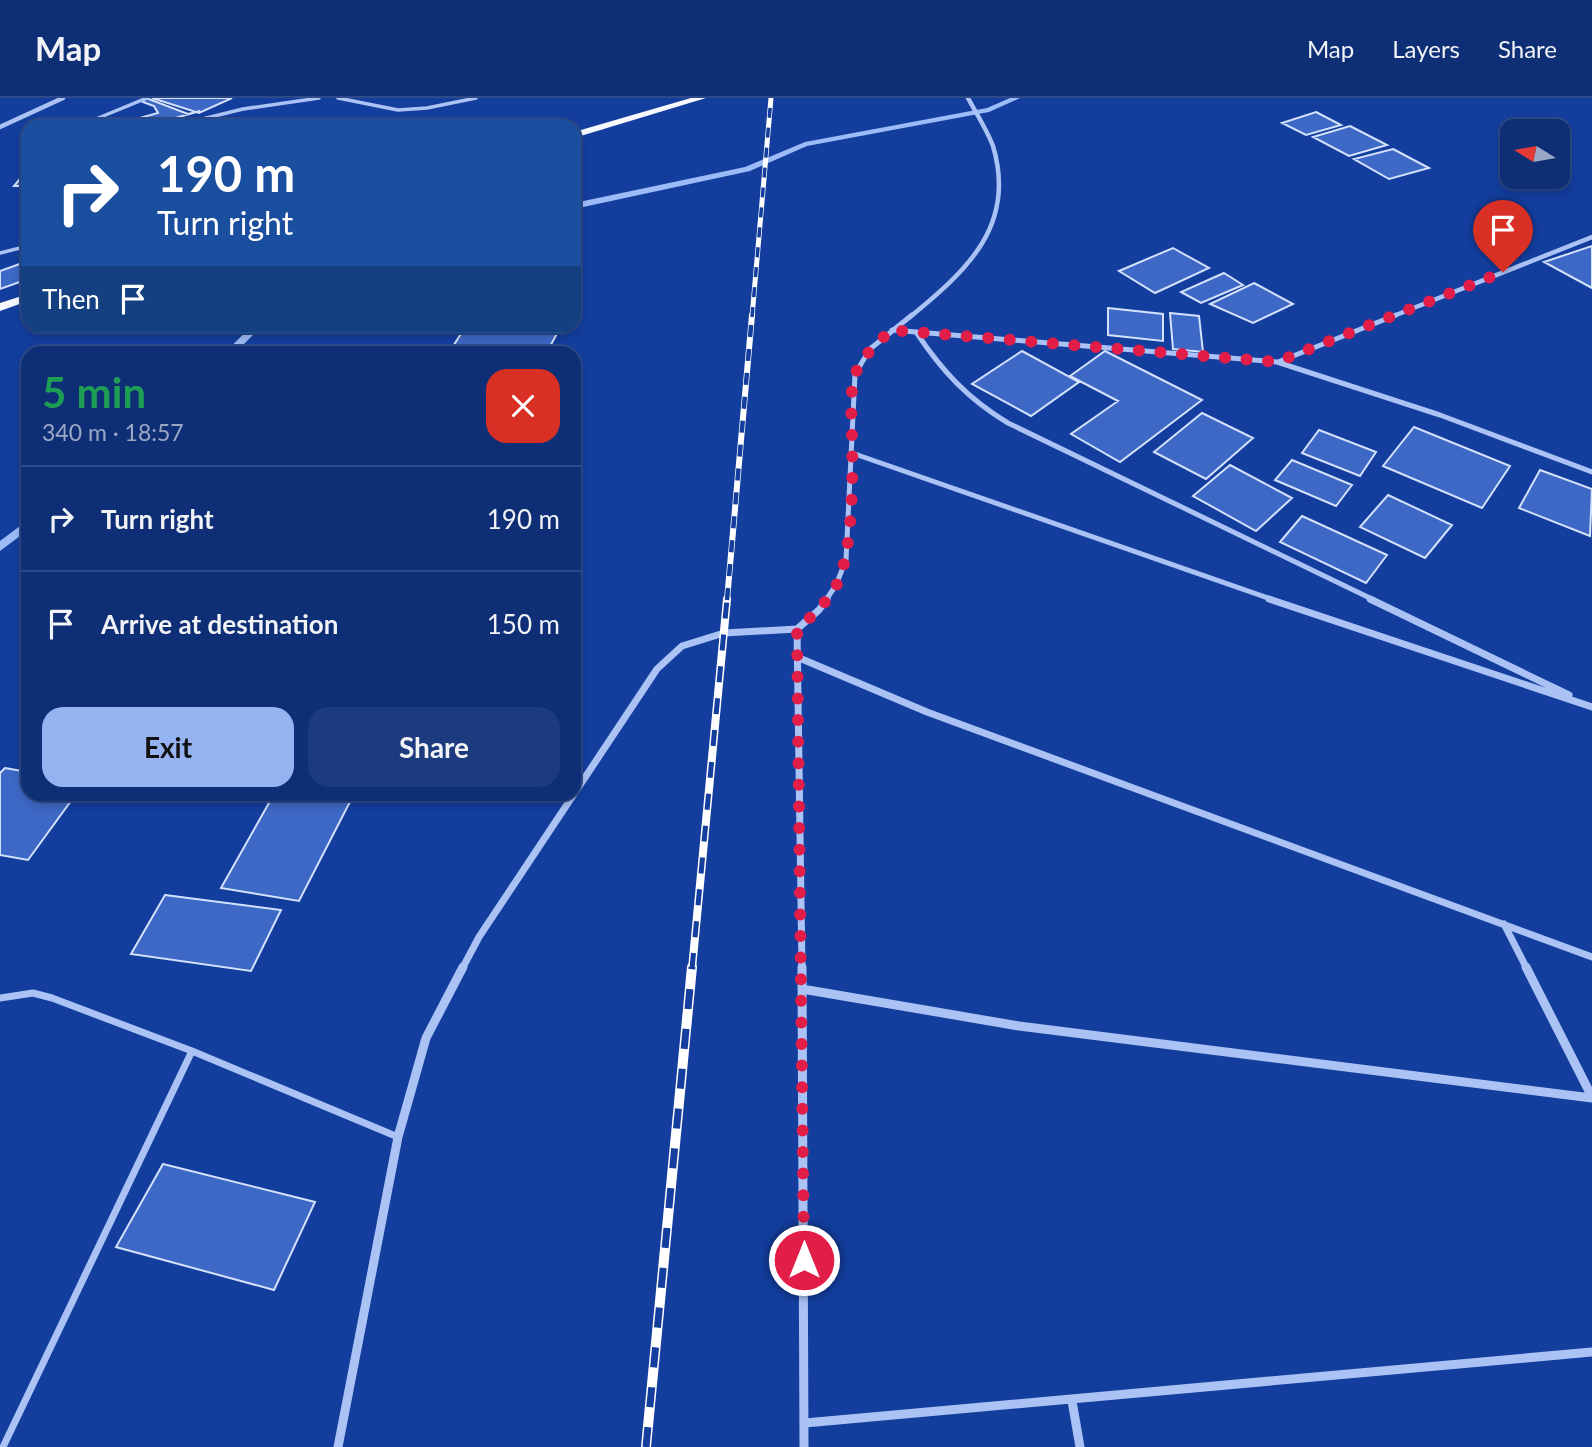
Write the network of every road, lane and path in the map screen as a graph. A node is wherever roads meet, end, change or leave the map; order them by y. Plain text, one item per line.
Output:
1 (63, 98) edge
2 (147, 98) edge
3 (319, 98) edge
4 (338, 98) edge
5 (476, 98) edge
6 (701, 98) edge
7 (968, 98) edge
8 (96, 119) edge
9 (202, 119) edge
10 (0, 127) edge
11 (581, 133) edge
12 (1592, 237) edge
13 (21, 248) edge
14 (0, 253) edge
15 (21, 300) edge
16 (0, 307) edge
17 (891, 330) junction
18 (916, 332) junction
19 (1277, 362) junction
20 (852, 453) junction
21 (1592, 472) edge
22 (797, 629) junction
23 (797, 657) junction
24 (1592, 707) edge
25 (581, 783) edge
26 (569, 801) edge
27 (1504, 924) junction
28 (1592, 957) edge
29 (802, 989) junction
30 (0, 998) edge
31 (192, 1052) junction
32 (1592, 1098) edge
33 (398, 1137) junction
34 (1592, 1352) edge
35 (1072, 1401) junction
36 (806, 1423) junction
37 (3, 1447) edge
38 (338, 1447) edge
39 (804, 1447) edge
40 (1080, 1447) edge

1 - 10 street
2 - 8 lane
3 - 9 lane
4 - 5 lane
6 - 11 main road
7 - 17 street
12 - 19 street
13 - 14 lane
15 - 16 main road
17 - 18 street
17 - 20 street
18 - 19 street
18 - 24 street
19 - 21 street
20 - 22 street
20 - 24 street
22 - 23 street
22 - 25 street
23 - 27 street
23 - 29 street
26 - 33 street
27 - 28 street
27 - 32 street
29 - 32 street
29 - 36 street
30 - 31 lane
31 - 33 lane
31 - 37 lane
33 - 38 street
34 - 35 street
35 - 36 street
35 - 40 street
36 - 39 street

